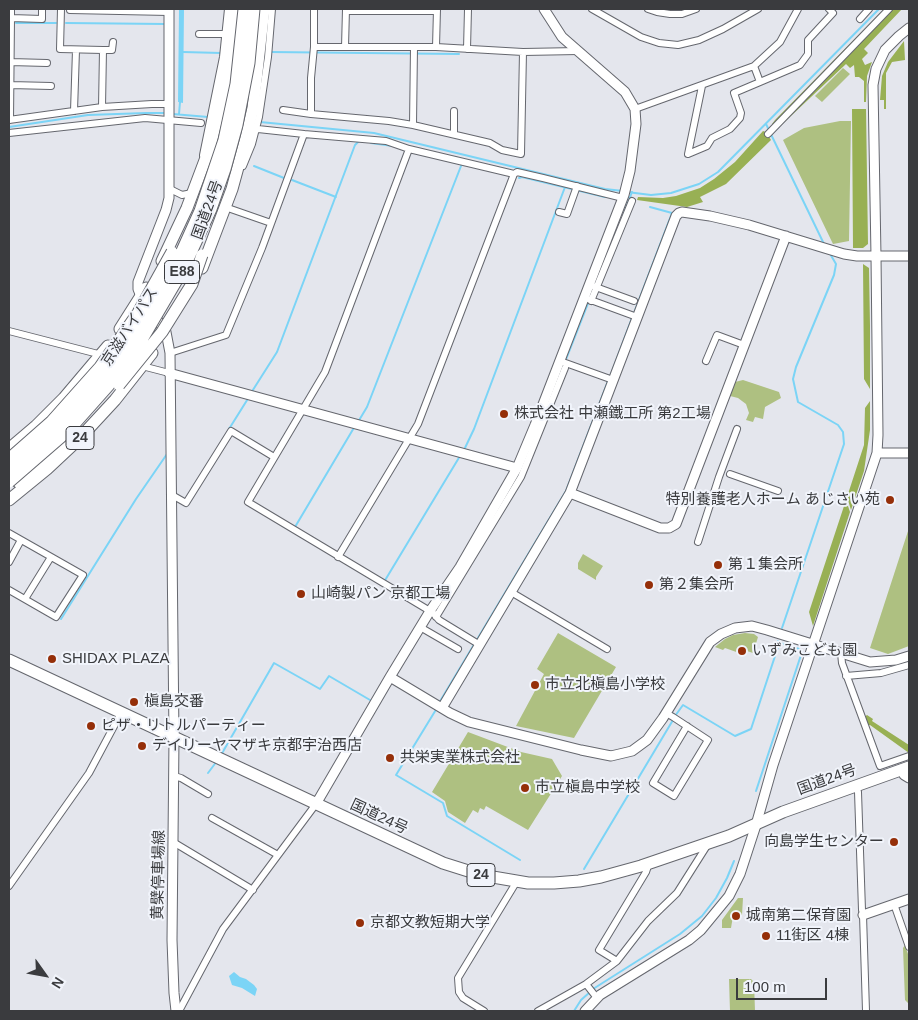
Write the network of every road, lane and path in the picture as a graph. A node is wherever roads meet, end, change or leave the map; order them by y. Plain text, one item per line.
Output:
1 (11, 9) edge
2 (42, 9) edge
3 (61, 9) edge
4 (228, 9) edge
5 (235, 9) edge
6 (244, 9) edge
7 (254, 9) edge
8 (264, 9) edge
9 (272, 9) edge
10 (314, 9) edge
11 (468, 9) edge
12 (544, 9) edge
13 (592, 9) edge
14 (648, 9) edge
15 (758, 9) edge
16 (798, 9) edge
17 (829, 9) edge
18 (869, 9) edge
19 (889, 9) edge
20 (70, 10) dead end
21 (169, 10) edge
22 (346, 10) edge
23 (437, 10) edge
24 (693, 10) edge
25 (11, 18) junction
26 (860, 19) dead end
27 (909, 28) edge
28 (199, 34) dead end
29 (226, 34) junction
30 (112, 42) dead end
31 (345, 47) junction
32 (436, 47) junction
33 (314, 48) junction
34 (414, 48) junction
35 (467, 49) junction
36 (76, 50) junction
37 (103, 50) junction
38 (240, 51) junction
39 (578, 51) junction
40 (523, 52) junction
41 (226, 60) junction
42 (10, 62) junction
43 (47, 63) dead end
44 (754, 66) junction
45 (760, 82) junction
46 (10, 85) junction
47 (51, 86) dead end
48 (702, 86) junction
49 (102, 107) junction
50 (169, 107) junction
51 (635, 108) junction
52 (283, 110) dead end
53 (74, 111) junction
54 (454, 111) dead end
55 (312, 114) junction
56 (169, 119) junction
57 (9, 120) edge
58 (201, 123) dead end
59 (255, 123) junction
60 (237, 124) junction
61 (413, 125) junction
62 (9, 134) edge
63 (304, 134) junction
64 (454, 134) junction
65 (768, 134) dead end
66 (409, 149) junction
67 (514, 174) junction
68 (170, 188) junction
69 (573, 188) junction
70 (194, 193) junction
71 (626, 196) junction
72 (225, 207) junction
73 (559, 212) dead end
74 (271, 223) junction
75 (786, 236) junction
76 (876, 256) junction
77 (909, 256) edge
78 (594, 286) junction
79 (141, 297) junction
80 (588, 299) junction
81 (634, 301) dead end
82 (634, 316) junction
83 (9, 331) edge
84 (166, 332) junction
85 (744, 345) junction
86 (102, 354) junction
87 (170, 354) junction
88 (706, 362) dead end
89 (564, 364) junction
90 (142, 366) junction
91 (169, 373) junction
92 (610, 379) junction
93 (304, 409) junction
94 (545, 416) junction
95 (737, 429) dead end
96 (409, 437) junction
97 (9, 449) edge
98 (909, 452) edge
99 (877, 453) junction
100 (274, 457) junction
101 (9, 459) edge
102 (517, 468) junction
103 (9, 470) edge
104 (730, 474) dead end
105 (9, 482) edge
106 (778, 491) dead end
107 (9, 492) edge
108 (570, 493) junction
109 (172, 495) junction
110 (9, 500) edge
111 (485, 531) junction
112 (9, 533) edge
113 (22, 540) junction
114 (698, 542) dead end
115 (338, 556) junction
116 (51, 557) junction
117 (9, 562) edge
118 (9, 590) edge
119 (511, 592) junction
120 (25, 599) junction
121 (432, 612) junction
122 (420, 627) junction
123 (477, 643) junction
124 (814, 645) junction
125 (458, 649) dead end
126 (607, 649) dead end
127 (841, 653) junction
128 (909, 656) edge
129 (9, 660) edge
130 (909, 666) edge
131 (846, 676) junction
132 (390, 677) junction
133 (439, 706) junction
134 (121, 713) junction
135 (672, 717) junction
136 (687, 726) junction
137 (174, 738) junction
138 (909, 756) edge
139 (908, 773) edge
140 (174, 776) junction
141 (858, 792) junction
142 (208, 794) dead end
143 (316, 804) junction
144 (212, 818) dead end
145 (756, 825) junction
146 (173, 842) junction
147 (708, 843) junction
148 (278, 856) junction
149 (649, 863) junction
150 (517, 881) junction
151 (10, 883) edge
152 (253, 890) junction
153 (909, 899) edge
154 (894, 904) junction
155 (863, 913) junction
156 (909, 948) edge
157 (617, 961) junction
158 (591, 990) junction
159 (178, 1011) edge
160 (484, 1011) edge
161 (538, 1011) edge
162 (585, 1011) edge
163 (866, 1011) edge

1 - 25 street
2 - 25 street
3 - 36 street
4 - 29 street
5 - 41 highway, 国道24号 / 24
6 - 38 highway, 京滋バイパス / E88, bridge
7 - 60 highway, 京滋バイパス / E88, bridge
8 - 59 highway, 国道24号 / 24
9 - 59 street
10 - 33 street
11 - 35 street
12 - 39 street
13 - 15 street
14 - 24 street
16 - 44 street
17 - 45 street
18 - 26 street
19 - 65 street
20 - 21 street
21 - 50 street
22 - 23 street
22 - 31 street
23 - 32 street
25 - 42 street
27 - 76 street
28 - 29 street
29 - 41 street
30 - 37 street
31 - 33 street
31 - 34 street
32 - 34 street
32 - 35 street
33 - 55 street
34 - 61 street
35 - 40 street
36 - 37 street
36 - 53 street
37 - 49 street
38 - 101 highway, bridge
38 - 103 highway, 京滋バイパス / E88, bridge
39 - 40 street
39 - 51 street
40 - 64 street
41 - 70 highway, 国道24号 / 24
42 - 43 street
42 - 46 street
44 - 45 street
44 - 48 street
45 - 48 street
46 - 47 street
46 - 57 street
48 - 51 street
49 - 50 street
49 - 53 street
50 - 56 street
51 - 71 street
52 - 55 street
53 - 57 street
54 - 64 street
55 - 61 street
56 - 58 street
56 - 62 street
56 - 68 street
59 - 63 street
59 - 72 highway, 国道24号 / 24
60 - 105 highway, 京滋バイパス / E88, bridge
60 - 107 highway, bridge
61 - 64 street
63 - 66 street
63 - 74 street
66 - 67 street
66 - 93 street
67 - 69 street
67 - 96 street
68 - 70 street
68 - 79 street
69 - 71 street
69 - 73 street
70 - 79 highway, 国道24号 / 24
71 - 78 street
72 - 74 street
72 - 84 highway, 国道24号 / 24
74 - 87 street
75 - 76 street
75 - 82 street
75 - 85 street
76 - 77 street
76 - 99 street
78 - 80 street
78 - 81 street
79 - 84 street
79 - 86 highway, 国道24号 / 24
80 - 82 street
80 - 89 street
82 - 92 street
83 - 86 street
84 - 87 street, 黄檗停車場線
84 - 90 highway, 国道24号 / 24
85 - 88 street
85 - 108 street
86 - 97 highway, 国道24号 / 24
87 - 91 street, 黄檗停車場線
89 - 92 street
89 - 94 street
90 - 91 street
90 - 110 highway, 国道24号 / 24
91 - 93 street
91 - 109 street, 黄檗停車場線
92 - 108 street
93 - 96 street
93 - 100 street
94 - 102 street
94 - 111 street
95 - 114 street
96 - 102 street
96 - 115 street
98 - 99 street
99 - 124 street
100 - 109 street
100 - 115 street
102 - 111 street
104 - 106 street
108 - 119 street
109 - 137 street, 黄檗停車場線
111 - 121 street
112 - 113 street
113 - 116 street
113 - 117 street
115 - 121 street
116 - 120 street
116 - 120 street
118 - 120 street
119 - 123 street
119 - 126 street
121 - 122 street
121 - 123 street
122 - 125 street
122 - 132 street
123 - 133 street
124 - 127 street
124 - 135 street
124 - 145 street
127 - 128 street
127 - 131 street
129 - 134 highway, 国道24号 / 24
130 - 131 street
131 - 138 street
132 - 133 street
132 - 143 street
133 - 135 street
134 - 137 highway, 国道24号 / 24
134 - 151 street
135 - 136 street
136 - 136 street
137 - 140 street, 黄檗停車場線
137 - 143 highway, 国道24号 / 24
139 - 141 highway, 国道24号 / 24
139 - 145 highway, 国道24号 / 24
140 - 142 street
140 - 146 street, 黄檗停車場線
141 - 145 highway, 国道24号 / 24
141 - 155 street
143 - 148 street
143 - 150 highway, 国道24号 / 24
144 - 148 street
145 - 147 highway, 国道24号 / 24
145 - 158 street
146 - 152 street
146 - 159 street, 黄檗停車場線
147 - 149 highway, 国道24号 / 24
147 - 157 street
148 - 152 street
149 - 150 highway, 国道24号 / 24
149 - 157 street
150 - 160 street
152 - 159 street
153 - 154 street
154 - 155 street
154 - 156 street
155 - 163 street
157 - 158 street
158 - 161 street
158 - 162 street

